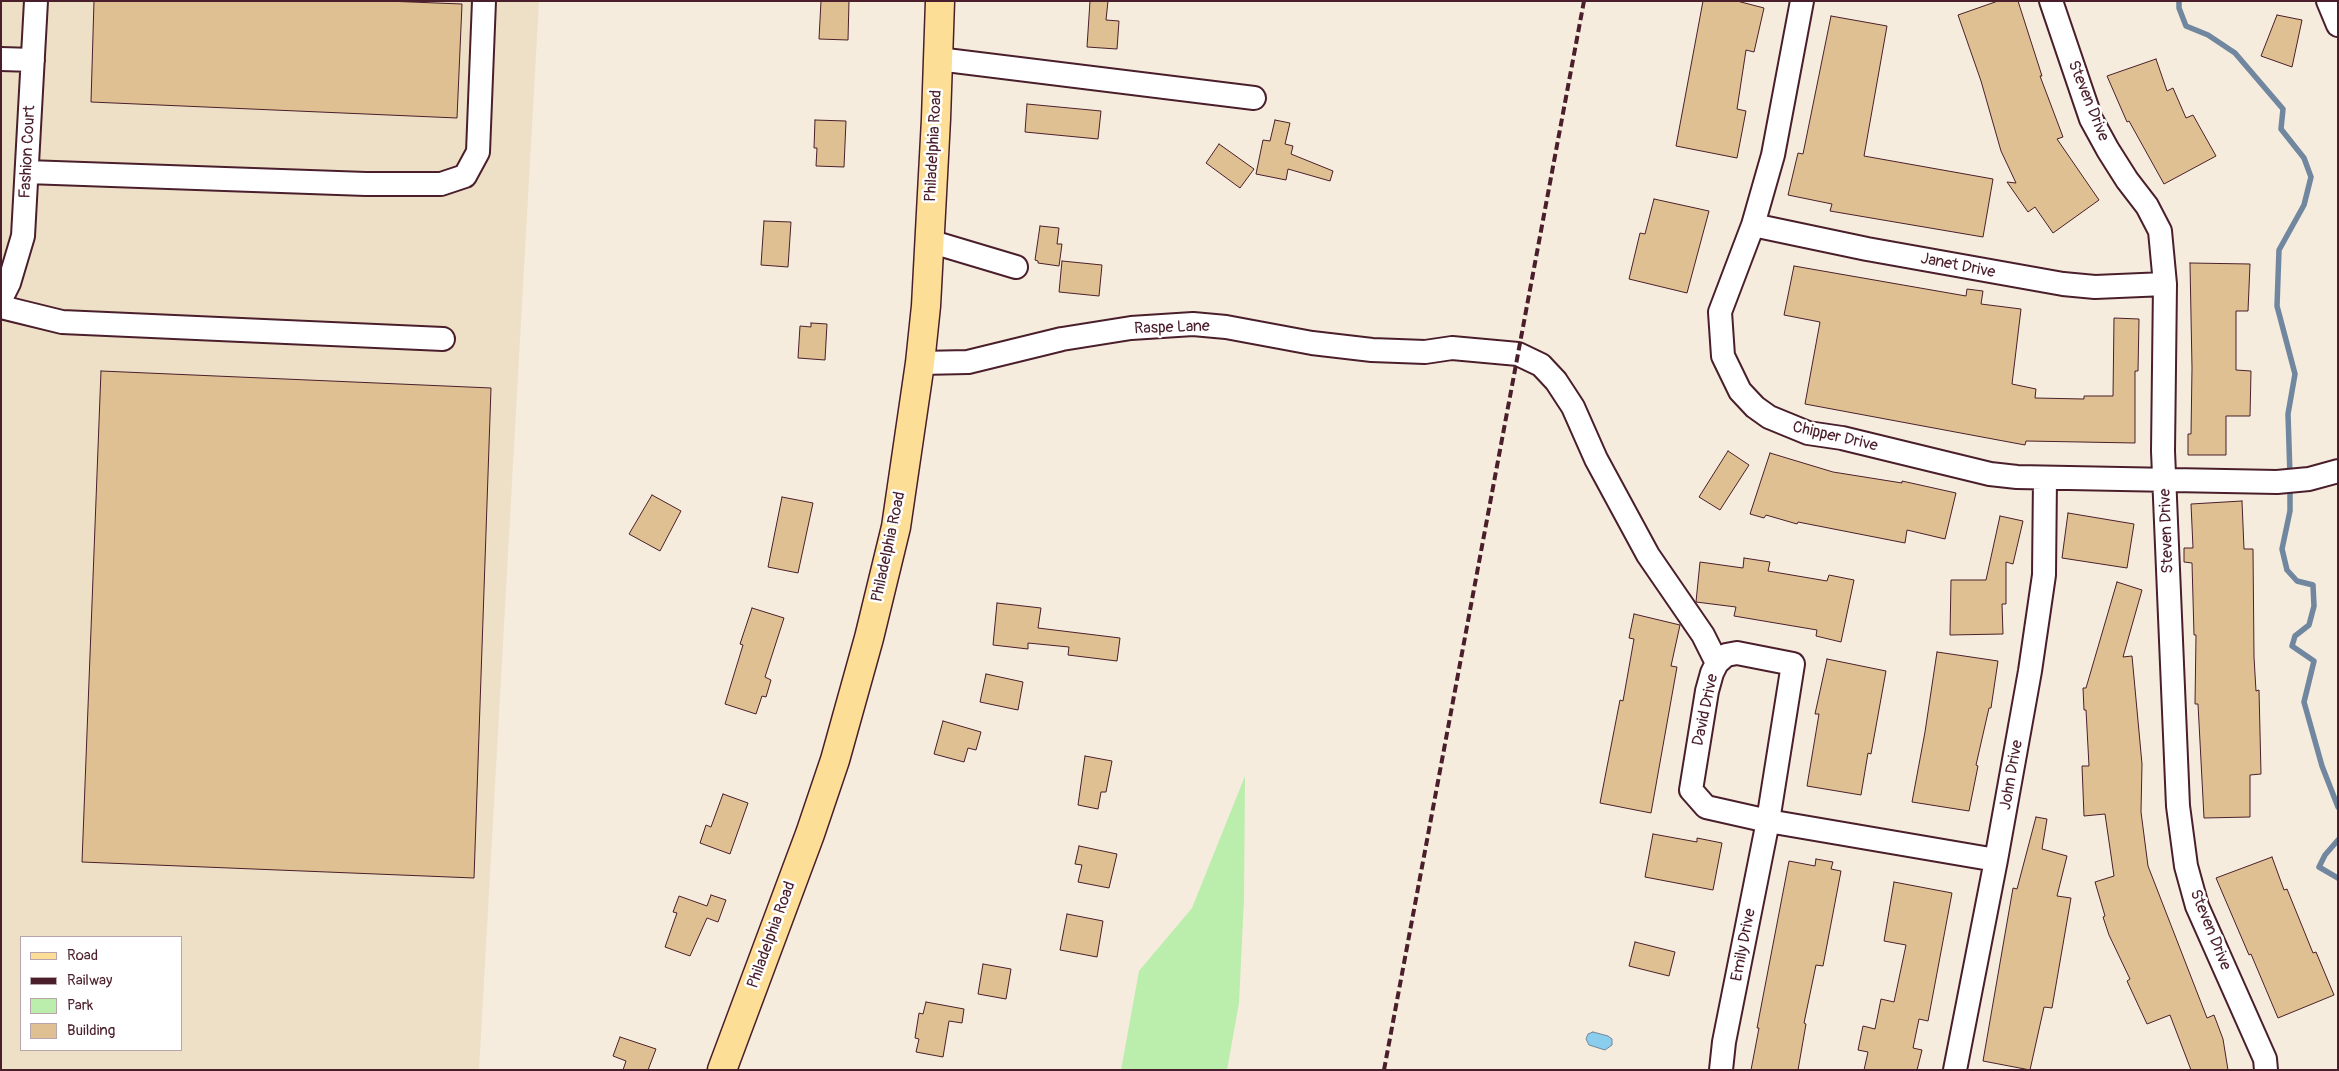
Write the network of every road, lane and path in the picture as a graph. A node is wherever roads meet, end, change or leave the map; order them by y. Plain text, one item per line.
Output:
1 (36, 1) edge
2 (484, 1) edge
3 (940, 1) edge
4 (1802, 1) edge
5 (2051, 1) edge
6 (2328, 1) edge
7 (2338, 26) edge
8 (1, 58) edge
9 (33, 60) junction
10 (938, 60) junction
11 (1254, 98) dead end
12 (27, 172) junction
13 (1753, 225) junction
14 (929, 241) junction
15 (1016, 267) dead end
16 (2165, 284) junction
17 (1, 299) edge
18 (1, 307) edge
19 (442, 339) dead end
20 (920, 363) junction
21 (2338, 471) edge
22 (2046, 478) junction
23 (2165, 480) junction
24 (1717, 663) junction
25 (1768, 821) junction
26 (1996, 860) junction
27 (722, 1070) edge
28 (1721, 1070) edge
29 (1955, 1070) edge
30 (2266, 1070) edge

1 - 9 street, Fashion Court
2 - 12 street
3 - 10 main road, Philadelphia Road
4 - 13 street, Chipper Drive
5 - 16 street, Steven Drive
6 - 7 street
8 - 9 street
9 - 12 street, Fashion Court
10 - 11 street
10 - 14 main road, Philadelphia Road
12 - 17 street, Fashion Court
13 - 16 street, Janet Drive
13 - 22 street, Chipper Drive
14 - 15 street
14 - 20 main road, Philadelphia Road
16 - 23 street, Steven Drive
18 - 19 street
20 - 24 street, Raspe Lane
20 - 27 main road, Philadelphia Road
21 - 23 street, Chipper Drive
22 - 23 street, Chipper Drive
22 - 26 street, John Drive
23 - 30 street, Steven Drive
24 - 25 street, David Drive
24 - 25 street, David Drive
25 - 26 street, David Drive
25 - 28 street, Emily Drive
26 - 29 street, John Drive

